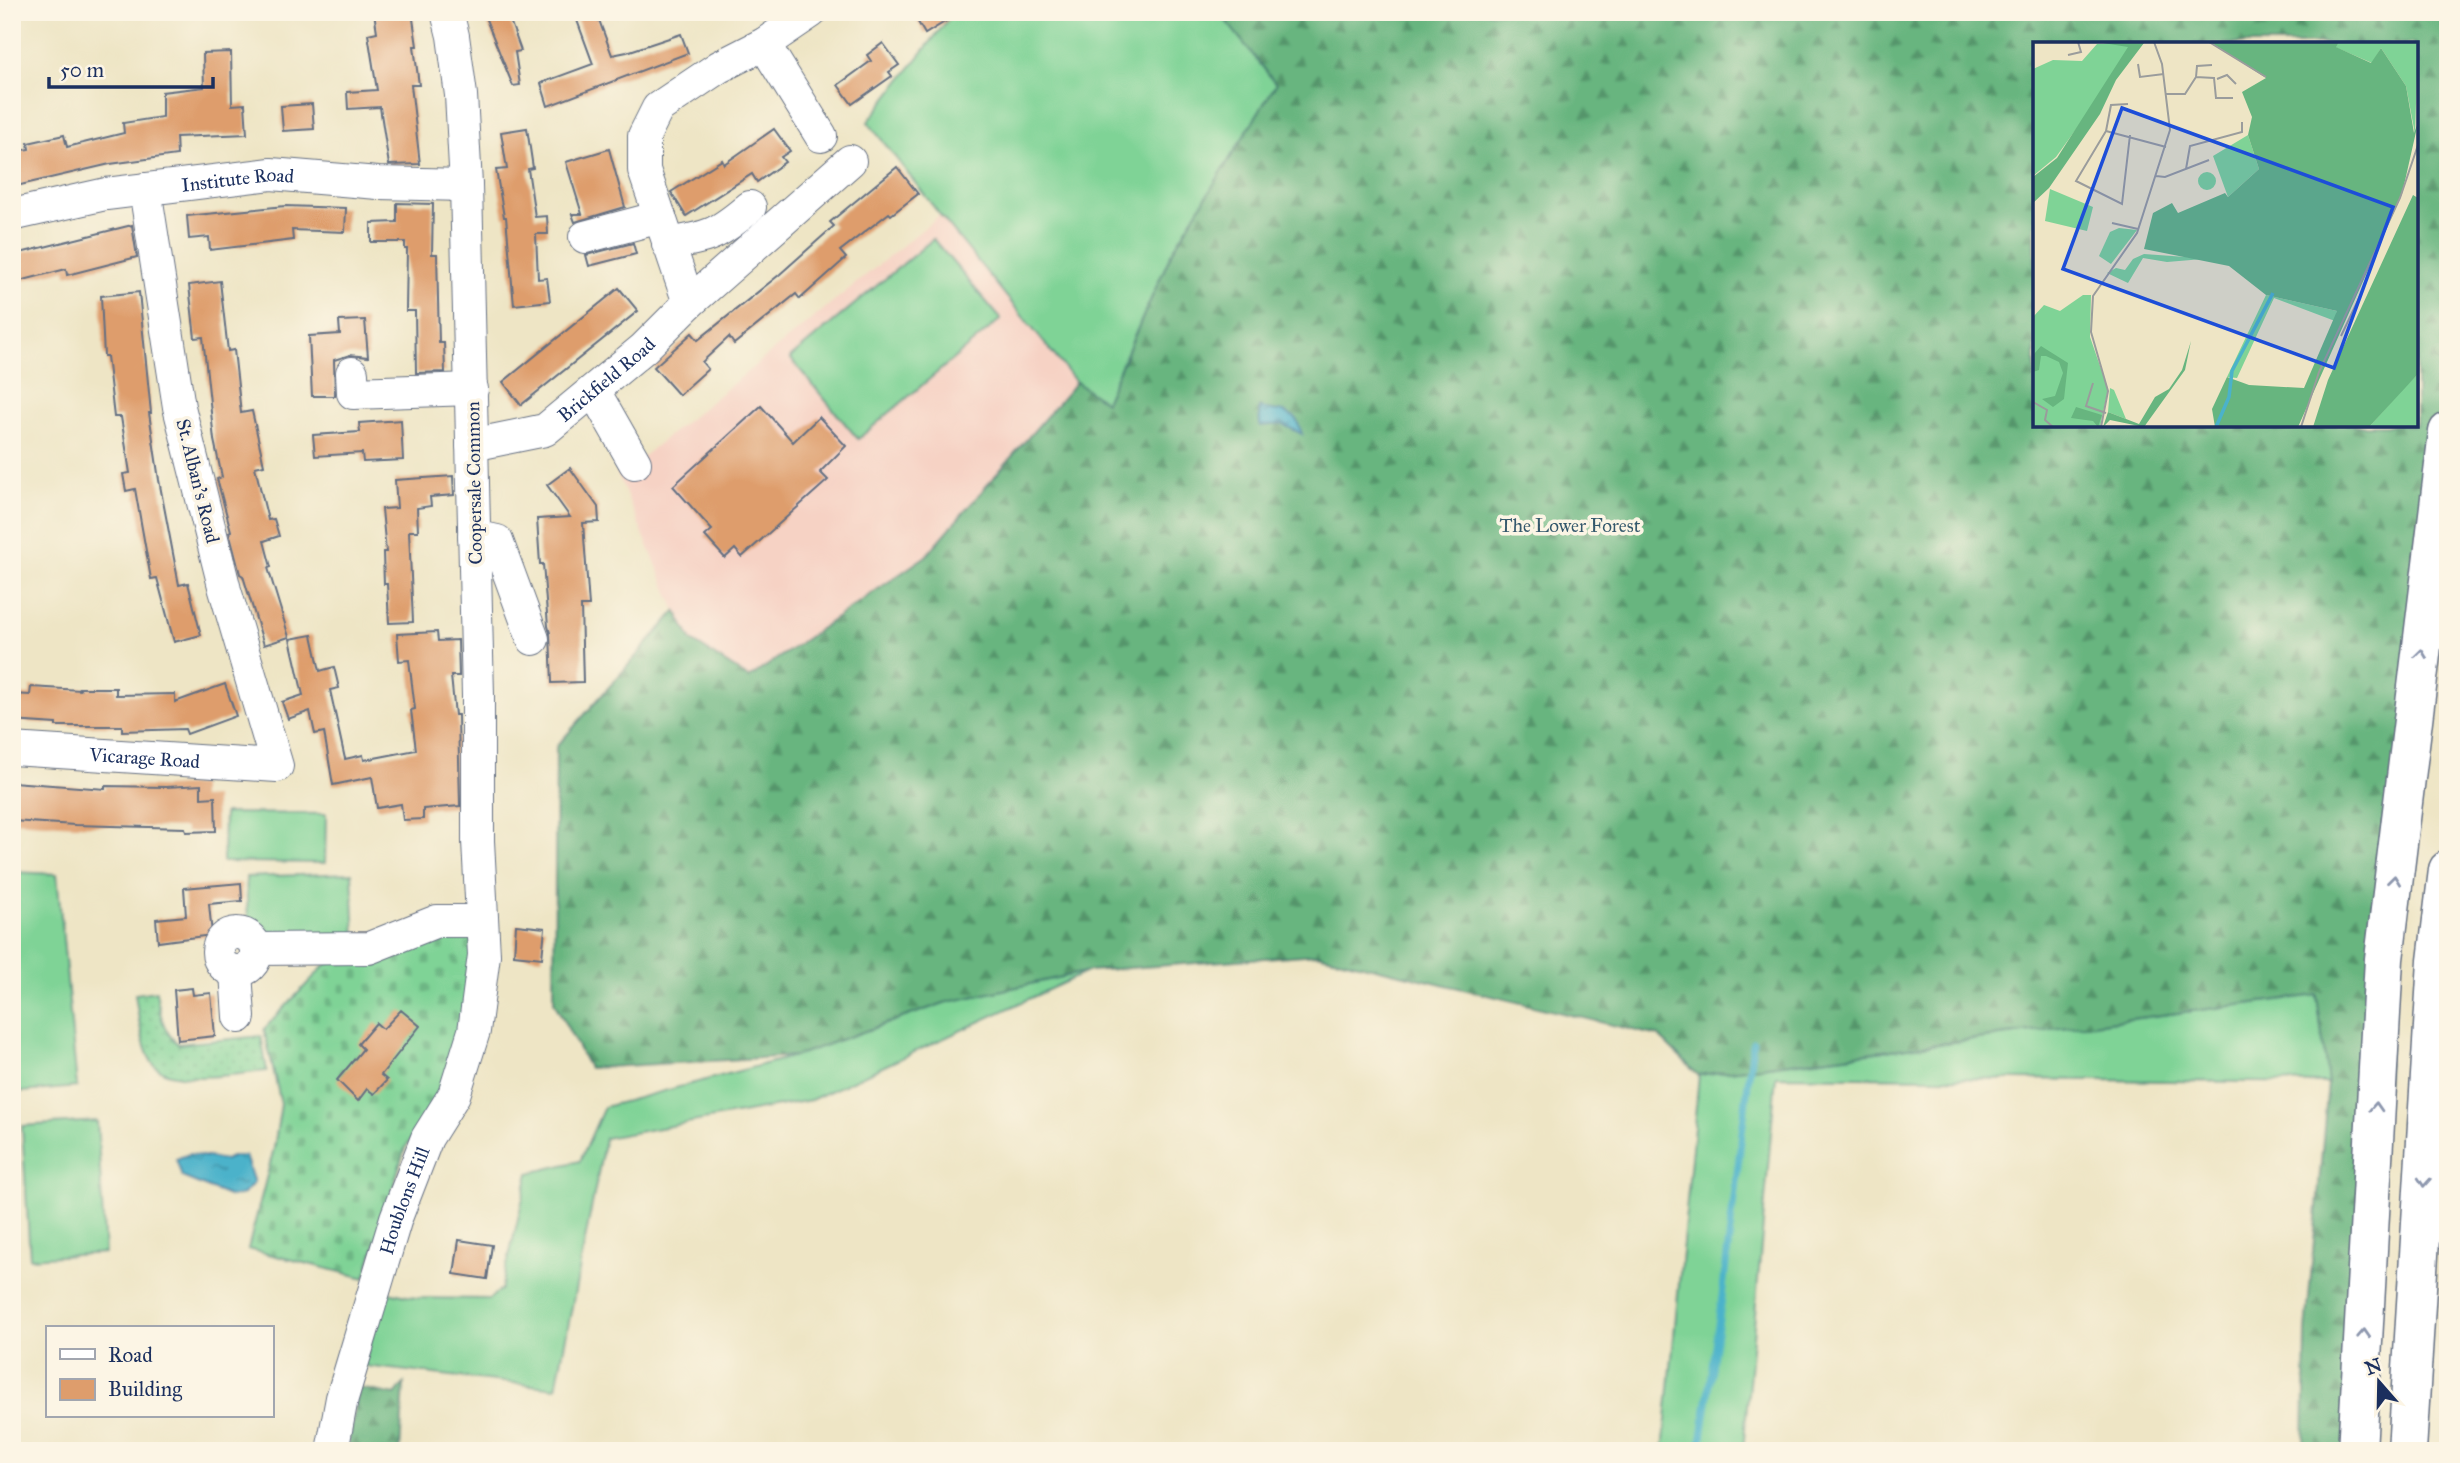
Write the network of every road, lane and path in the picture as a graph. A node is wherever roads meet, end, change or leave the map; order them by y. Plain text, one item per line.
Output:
1 (447, 12) edge
2 (811, 12) edge
3 (764, 44) junction
4 (821, 136) dead end
5 (850, 161) dead end
6 (466, 186) junction
7 (145, 189) junction
8 (750, 207) dead end
9 (12, 215) edge
10 (664, 230) junction
11 (585, 237) dead end
12 (689, 303) junction
13 (352, 373) dead end
14 (472, 389) junction
15 (594, 391) junction
16 (2448, 432) edge
17 (472, 445) junction
18 (635, 463) dead end
19 (474, 536) junction
20 (533, 639) dead end
21 (12, 749) edge
22 (277, 766) joint
23 (2448, 870) edge
24 (482, 921) junction
25 (484, 955) joint
26 (239, 1017) dead end
27 (331, 1451) edge
28 (2357, 1451) edge
29 (2407, 1451) edge

1 - 6 street, Coopersale Common
2 - 3 street
3 - 4 street
3 - 10 street
5 - 12 street, Brickfield Road
6 - 7 street, Institute Road
6 - 14 street, Coopersale Common
7 - 9 street, Institute Road
7 - 22 street, St. Alban's Road
8 - 10 street
10 - 11 street
10 - 12 street
12 - 15 street, Brickfield Road
13 - 14 street
14 - 17 street, Coopersale Common
15 - 17 street, Brickfield Road
15 - 18 street
28 -> 16 highway
17 - 19 street, Coopersale Common
19 - 20 street
19 - 24 street, Coopersale Common
21 - 22 street, Vicarage Road
23 -> 29 highway
24 - 25 street, Coopersale Common
24 - 26 street
25 - 27 street, Houblons Hill

